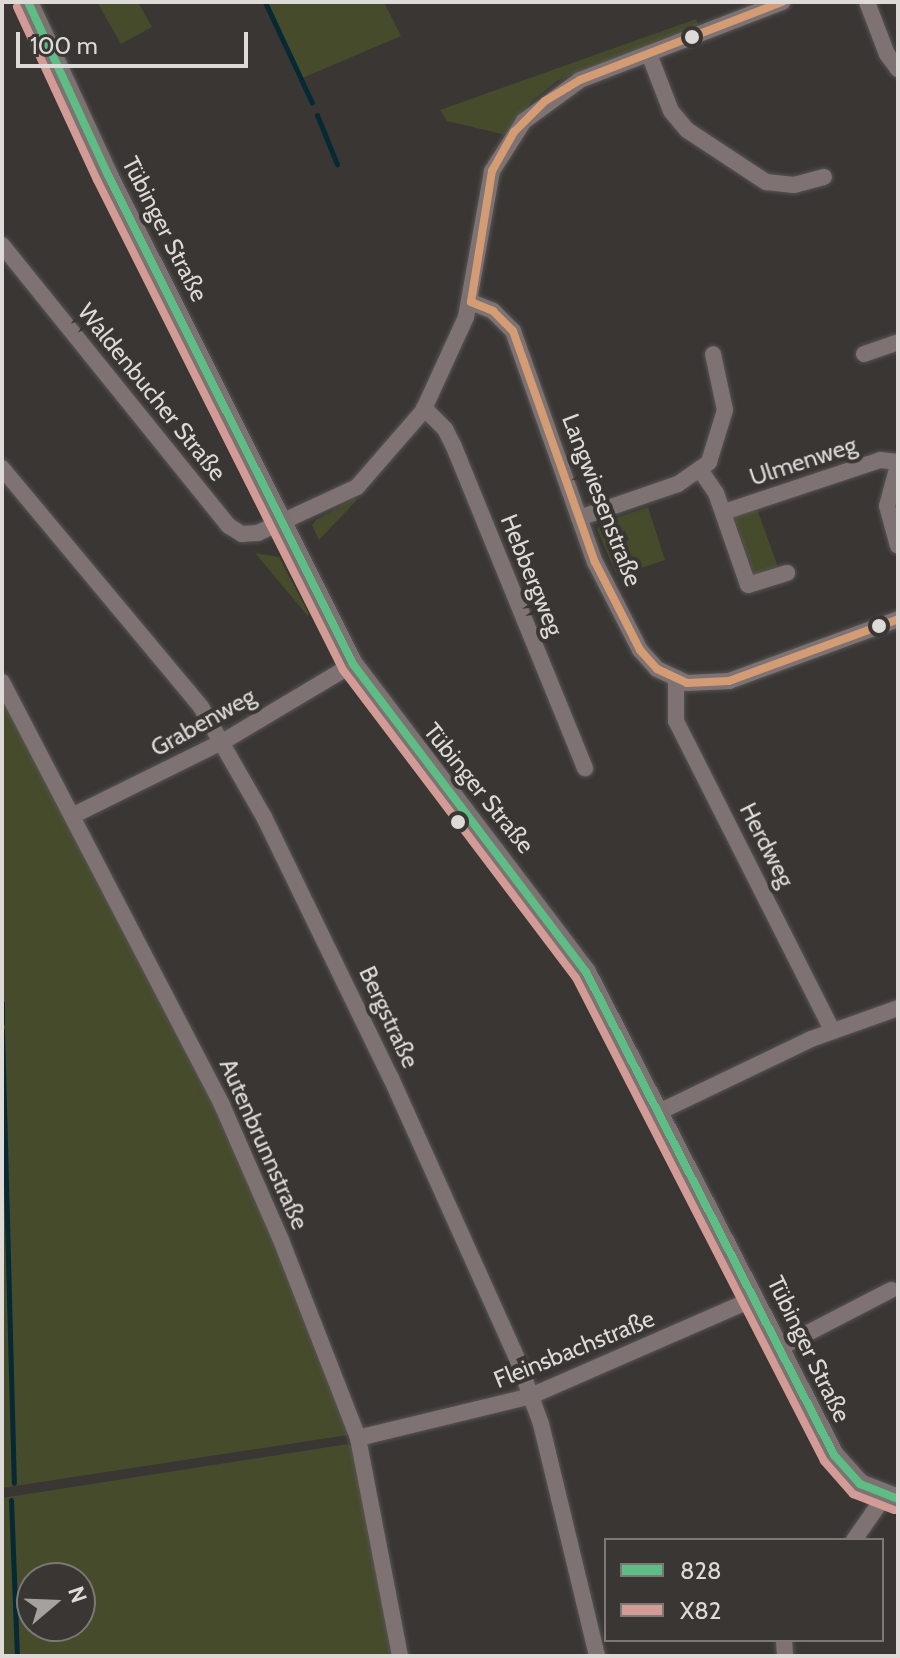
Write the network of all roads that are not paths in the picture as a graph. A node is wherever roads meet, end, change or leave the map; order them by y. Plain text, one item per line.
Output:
1 (28, 2) edge
2 (782, 2) edge
3 (867, 2) edge
4 (649, 54) junction
5 (898, 69) edge
6 (824, 177) dead end
7 (2, 245) edge
8 (471, 302) junction
9 (896, 348) edge
10 (713, 354) dead end
11 (864, 354) dead end
12 (424, 408) junction
13 (898, 464) edge
14 (2, 468) edge
15 (701, 471) junction
16 (894, 484) edge
17 (724, 512) junction
18 (579, 518) junction
19 (281, 522) junction
20 (898, 546) edge
21 (787, 573) dead end
22 (898, 619) edge
23 (353, 664) junction
24 (676, 679) junction
25 (2, 682) edge
26 (224, 741) junction
27 (585, 768) dead end
28 (72, 816) junction
29 (898, 1008) edge
30 (832, 1030) junction
31 (661, 1111) junction
32 (891, 1290) dead end
33 (755, 1298) junction
34 (781, 1347) junction
35 (531, 1396) junction
36 (358, 1438) junction
37 (891, 1498) edge
38 (856, 1538) edge
39 (400, 1656) edge
40 (597, 1656) edge

1 - 19 main road, Tübinger Straße
2 - 4 street, Waldenbucher Straße
3 - 5 street
4 - 6 street
4 - 8 street, Waldenbucher Straße
7 - 19 street, Waldenbucher Straße
8 - 12 street, Waldenbucher Straße
8 - 18 street, Langwiesenstraße
9 - 11 street
10 - 15 street
12 - 19 street, Waldenbucher Straße
12 - 27 street, Hebbergweg
13 - 16 street
13 - 17 street, Ulmenweg
14 - 26 street, Bergstraße
15 - 17 street
15 - 18 street
16 - 20 street
17 - 21 street
18 - 24 street, Langwiesenstraße
19 - 23 main road, Tübinger Straße
22 - 24 street
23 - 26 street, Grabenweg
23 - 31 main road, Tübinger Straße
24 - 30 street, Herdweg
25 - 28 street, Autenbrunnstraße
26 - 28 street, Grabenweg
26 - 35 street, Bergstraße
28 - 36 street, Autenbrunnstraße
29 - 30 street
30 - 31 street
31 - 33 main road, Tübinger Straße
32 - 34 street
33 - 34 main road, Tübinger Straße
33 - 35 street, Fleinsbachstraße
34 - 37 main road, Tübinger Straße
35 - 36 street, Fleinsbachstraße
35 - 40 street, Bergstraße
36 - 39 street, Autenbrunnstraße
37 - 38 street

